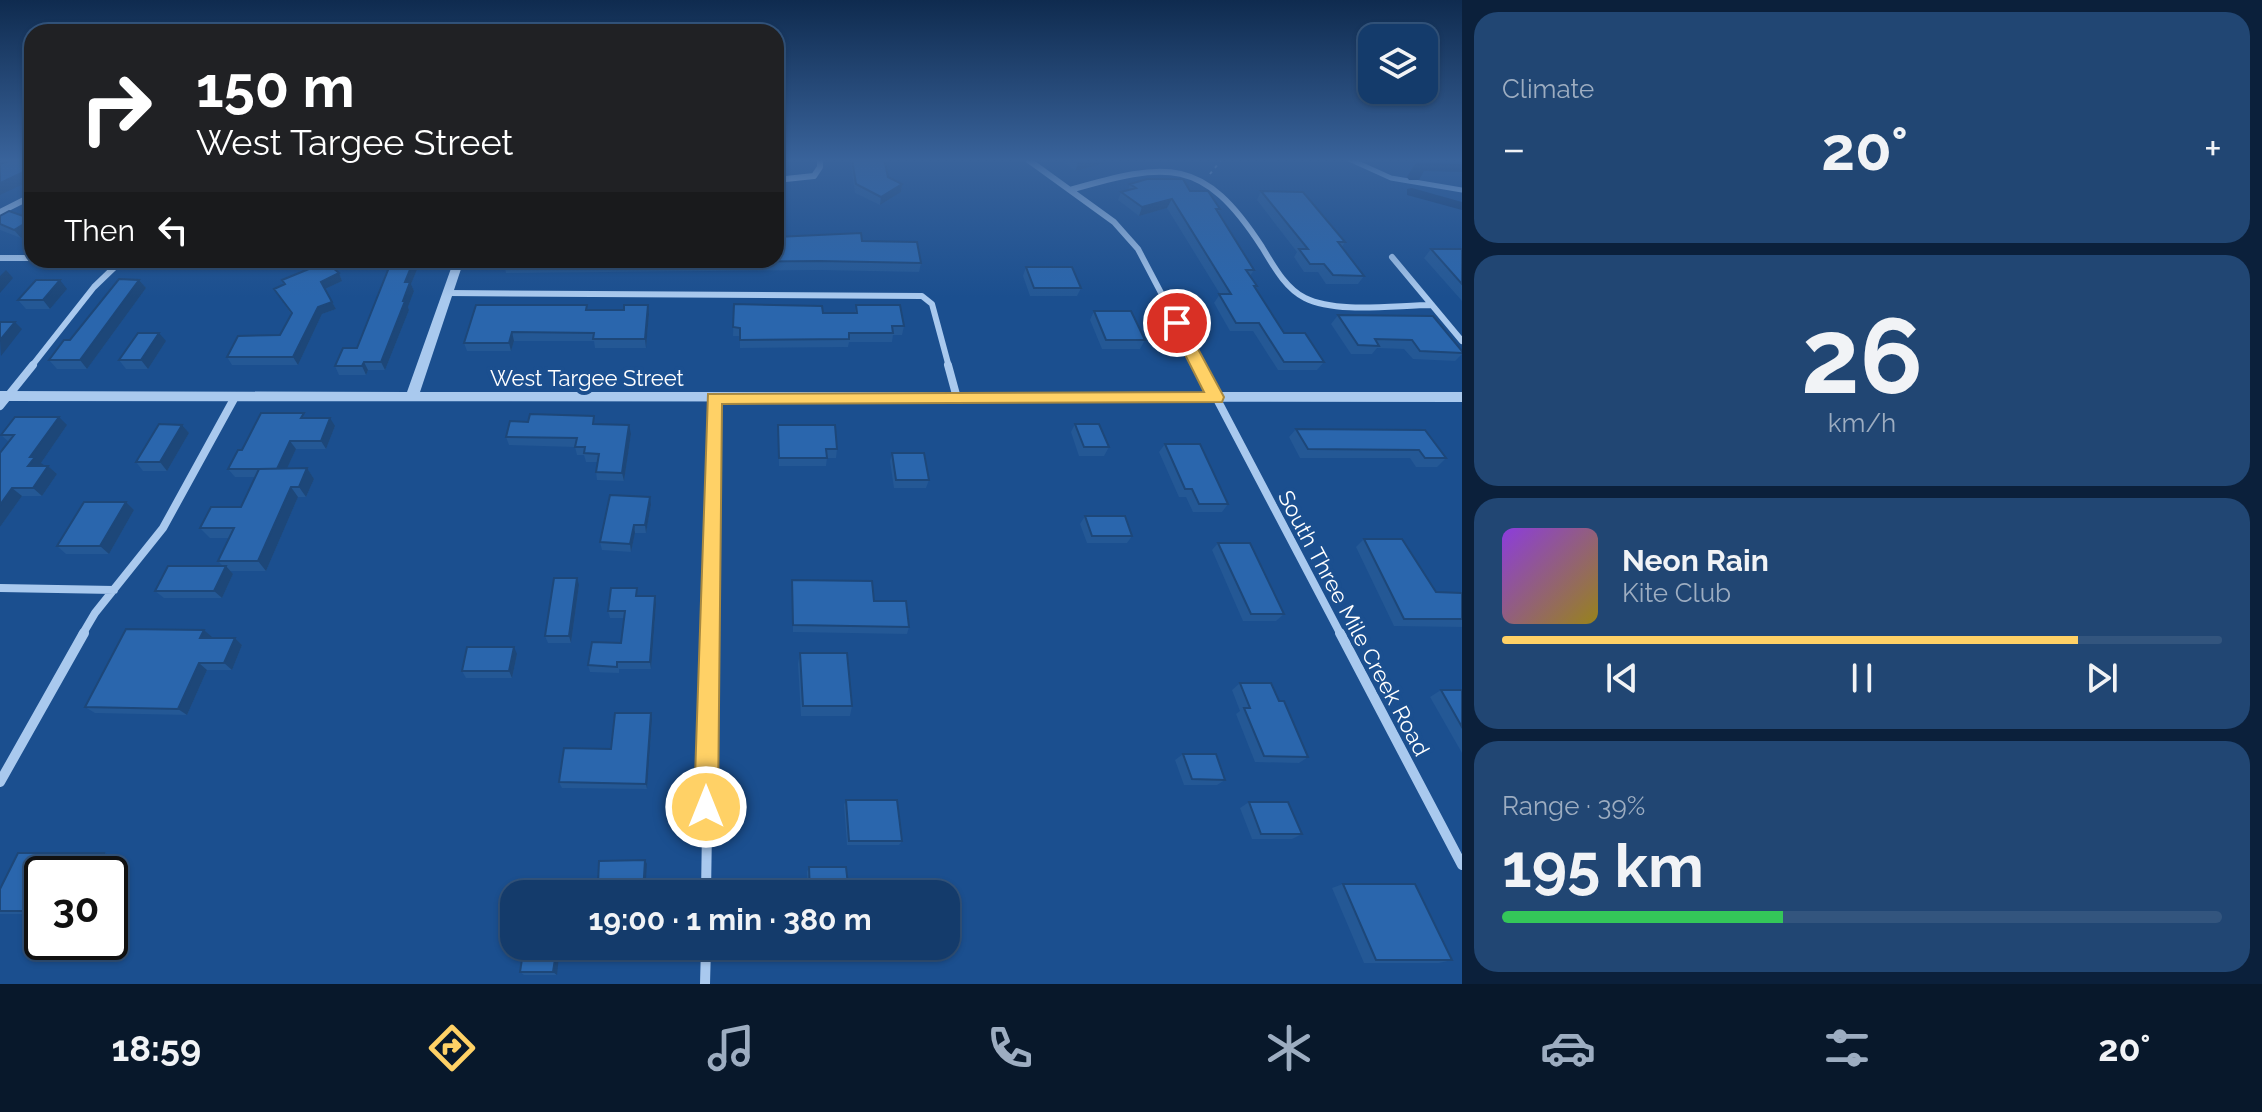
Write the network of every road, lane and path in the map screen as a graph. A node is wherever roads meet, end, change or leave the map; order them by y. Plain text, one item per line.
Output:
1 (1091, 205) edge
2 (1232, 205) edge
3 (1392, 257) dead end
4 (0, 258) edge
5 (24, 258) edge
6 (114, 268) edge
7 (456, 268) edge
8 (448, 293) junction
9 (1432, 305) junction
10 (1462, 341) edge
11 (235, 397) junction
12 (412, 397) junction
13 (1216, 397) junction
14 (1462, 397) edge
15 (714, 398) junction
16 (957, 398) junction
17 (2, 399) edge
18 (0, 588) edge
19 (114, 590) junction
20 (0, 782) edge
21 (1462, 865) edge
22 (706, 880) edge
23 (706, 960) edge
24 (705, 984) edge

1 - 13 street, South Three Mile Creek Road
2 - 9 street
3 - 9 street
4 - 5 street
6 - 17 street
7 - 8 street
8 - 12 street
8 - 16 street
9 - 10 street
11 - 12 street, West Targee Street
11 - 17 street, West Targee Street
11 - 19 street
12 - 15 street, West Targee Street
13 - 14 street, West Targee Street
13 - 16 street, West Targee Street
13 - 21 street, South Three Mile Creek Road
15 - 16 street, West Targee Street
15 - 22 street
18 - 19 street
19 - 20 street
23 - 24 street

